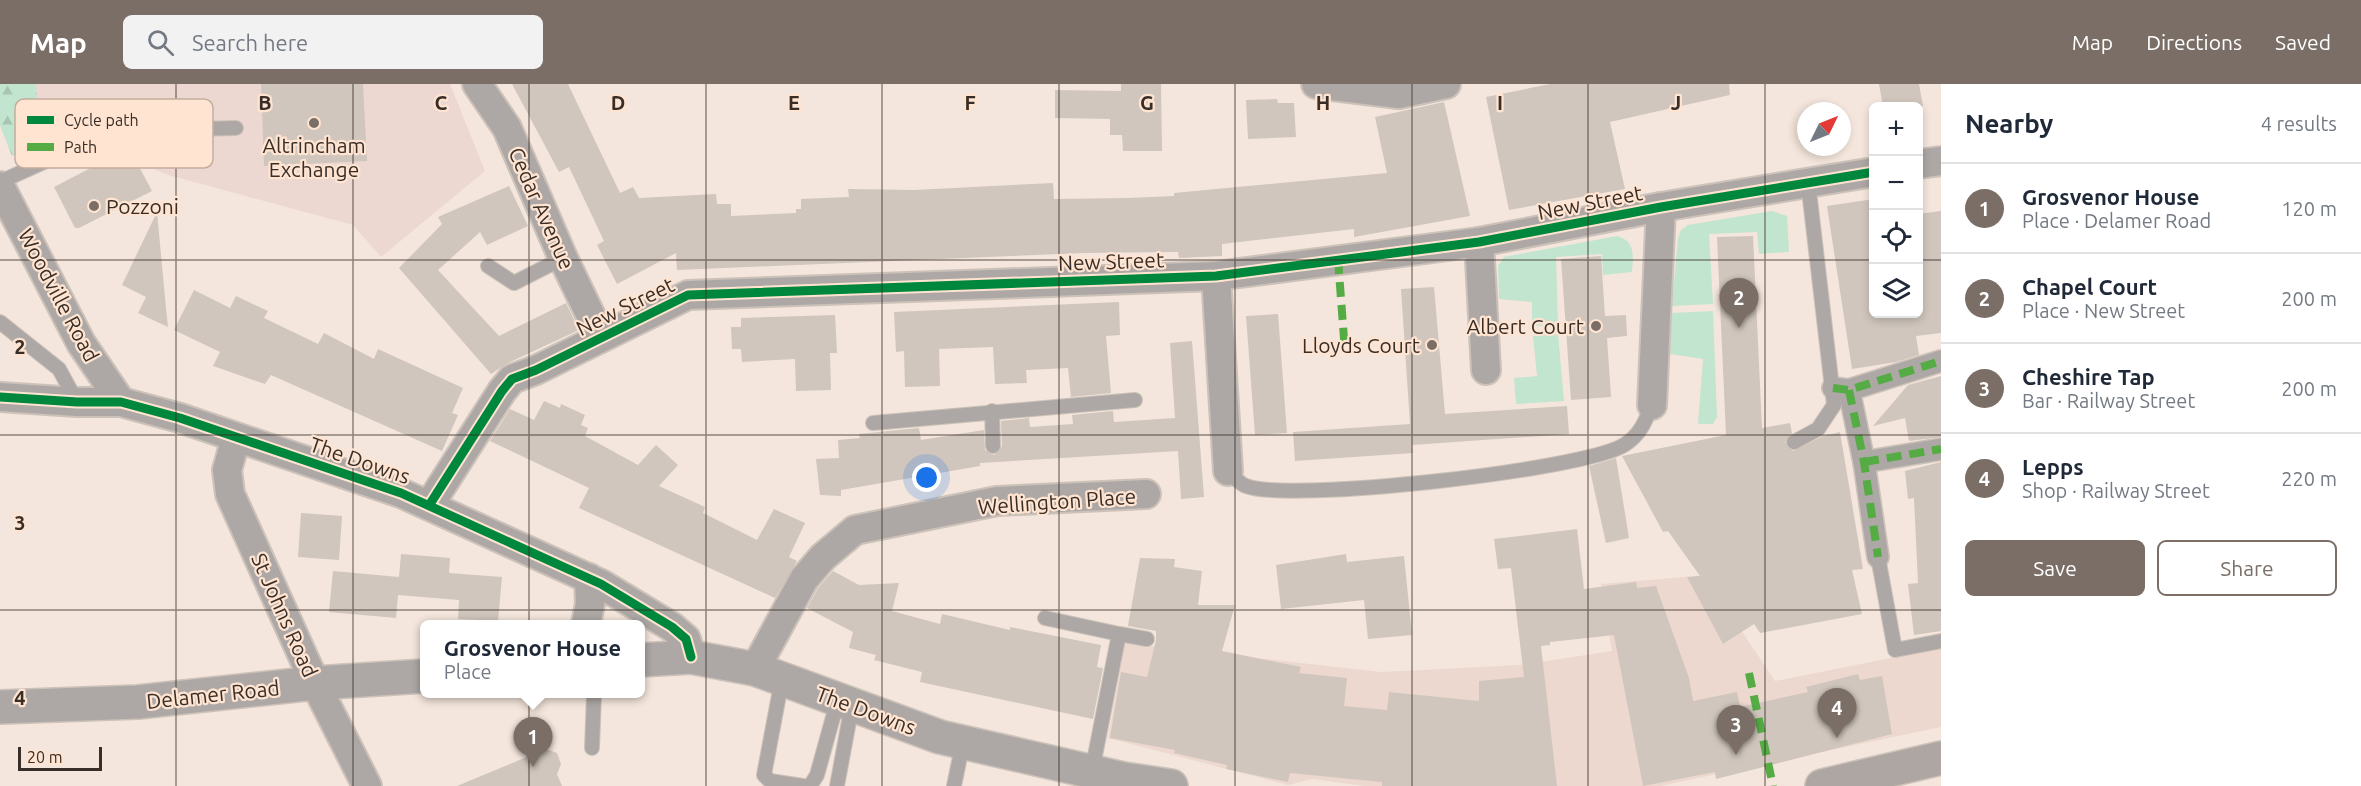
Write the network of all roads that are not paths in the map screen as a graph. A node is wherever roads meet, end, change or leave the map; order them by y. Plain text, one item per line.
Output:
1 (477, 84) edge
2 (1316, 84) edge
3 (1446, 84) edge
4 (1362, 87) edge
5 (236, 128) dead end
6 (213, 129) edge
7 (1941, 161) edge
8 (1923, 163) edge
9 (34, 168) edge
10 (1869, 173) edge
11 (1808, 182) junction
12 (0, 184) edge
13 (1661, 207) junction
14 (1479, 242) junction
15 (562, 258) junction
16 (488, 266) dead end
17 (1216, 276) junction
18 (0, 322) edge
19 (601, 337) junction
20 (1941, 361) edge
21 (1486, 370) dead end
22 (1841, 389) junction
23 (0, 397) edge
24 (1135, 400) dead end
25 (77, 402) junction
26 (121, 402) junction
27 (1652, 405) joint
28 (992, 411) junction
29 (873, 423) dead end
30 (236, 438) junction
31 (1794, 442) dead end
32 (993, 446) dead end
33 (1941, 449) edge
34 (1864, 462) junction
35 (1228, 471) joint
36 (1146, 494) dead end
37 (430, 504) junction
38 (1878, 557) joint
39 (589, 578) junction
40 (1045, 618) dead end
41 (587, 620) edge
42 (1119, 634) junction
43 (1147, 639) dead end
44 (1941, 641) edge
45 (692, 657) junction
46 (645, 660) edge
47 (769, 674) junction
48 (420, 675) edge
49 (315, 683) junction
50 (594, 698) edge
51 (845, 702) junction
52 (0, 706) edge
53 (963, 742) junction
54 (592, 748) dead end
55 (1941, 758) edge
56 (1092, 771) junction
57 (1123, 782) edge
58 (367, 786) edge
59 (803, 786) edge
60 (810, 786) edge
61 (837, 786) edge
62 (954, 786) edge
63 (1171, 786) edge
64 (1822, 786) edge

1 - 15 street, Cedar Avenue
2 - 4 street
3 - 4 street
5 - 6 lane
7 - 8 street
9 - 12 lane
10 - 11 street, New Street
11 - 13 street, New Street
11 - 22 lane
12 - 26 street, Woodville Road
13 - 14 street, New Street
13 - 27 street
14 - 17 street, New Street
14 - 21 street
15 - 16 lane
15 - 19 street, Cedar Avenue
17 - 19 street, New Street
17 - 35 street
18 - 25 lane
19 - 37 street, New Street
20 - 22 street
22 - 31 lane
22 - 34 street
23 - 25 street, The Downs
24 - 28 lane
25 - 26 street, The Downs
26 - 30 street, The Downs
27 - 35 lane
28 - 29 lane
28 - 32 lane
30 - 37 street, The Downs
30 - 49 street, St Johns Road
33 - 34 street
34 - 38 street
36 - 47 street, Wellington Place
37 - 39 street, The Downs
38 - 44 lane
39 - 41 street
39 - 45 street, The Downs
40 - 42 lane
42 - 43 lane
42 - 56 lane
45 - 46 street
45 - 47 street, The Downs
47 - 51 street, The Downs
47 - 59 lane
48 - 49 street, Delamer Road
49 - 52 street, Delamer Road
49 - 58 street, St Johns Road
50 - 54 lane
51 - 53 street, The Downs
51 - 60 lane
51 - 61 lane
53 - 56 street, The Downs
53 - 62 lane
55 - 64 main road
56 - 57 street, The Downs
57 - 63 street, The Downs

